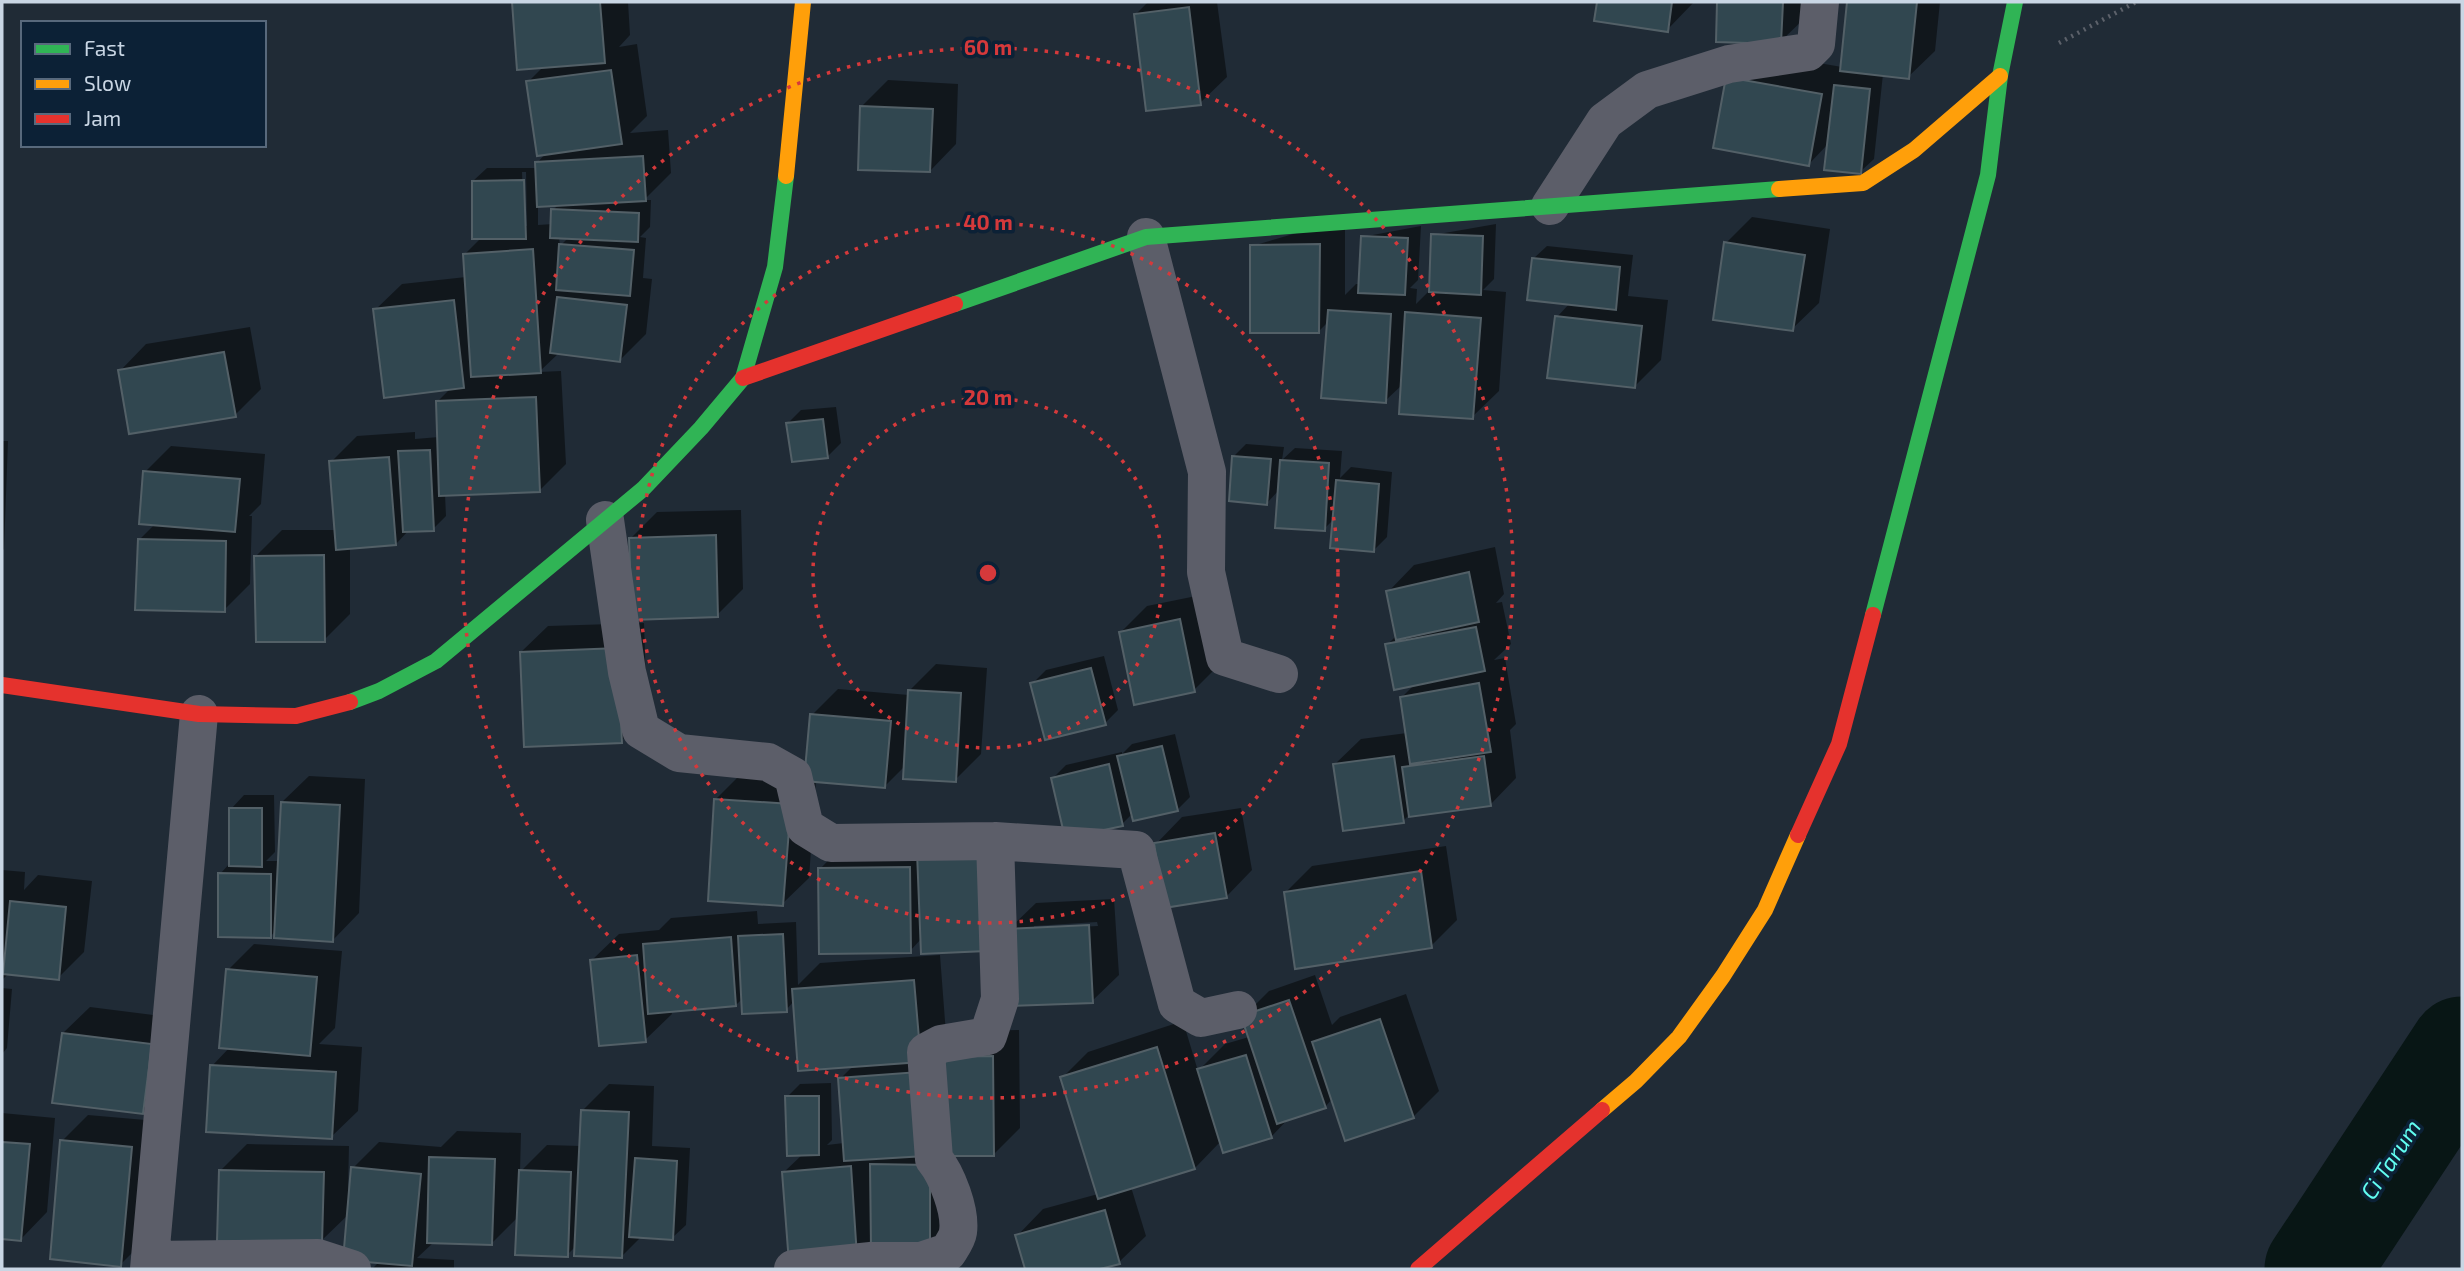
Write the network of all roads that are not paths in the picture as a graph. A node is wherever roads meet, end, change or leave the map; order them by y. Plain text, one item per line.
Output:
1 (803, 2) edge
2 (1820, 2) edge
3 (2015, 2) edge
4 (2000, 76) junction
5 (1550, 206) junction
6 (1146, 237) junction
7 (743, 378) junction
8 (606, 520) junction
9 (1279, 674) dead end
10 (2, 685) edge
11 (199, 714) junction
12 (995, 841) junction
13 (1238, 1010) dead end
14 (149, 1265) edge
15 (352, 1269) edge
16 (793, 1269) edge
17 (1418, 1269) edge

1 - 7 street
2 - 5 street
3 - 4 street
4 - 5 street
4 - 17 street
5 - 6 street
6 - 7 street
6 - 9 street
7 - 8 street
8 - 11 street
8 - 12 street
10 - 11 street
11 - 14 street
12 - 13 street
12 - 16 street
14 - 15 street

